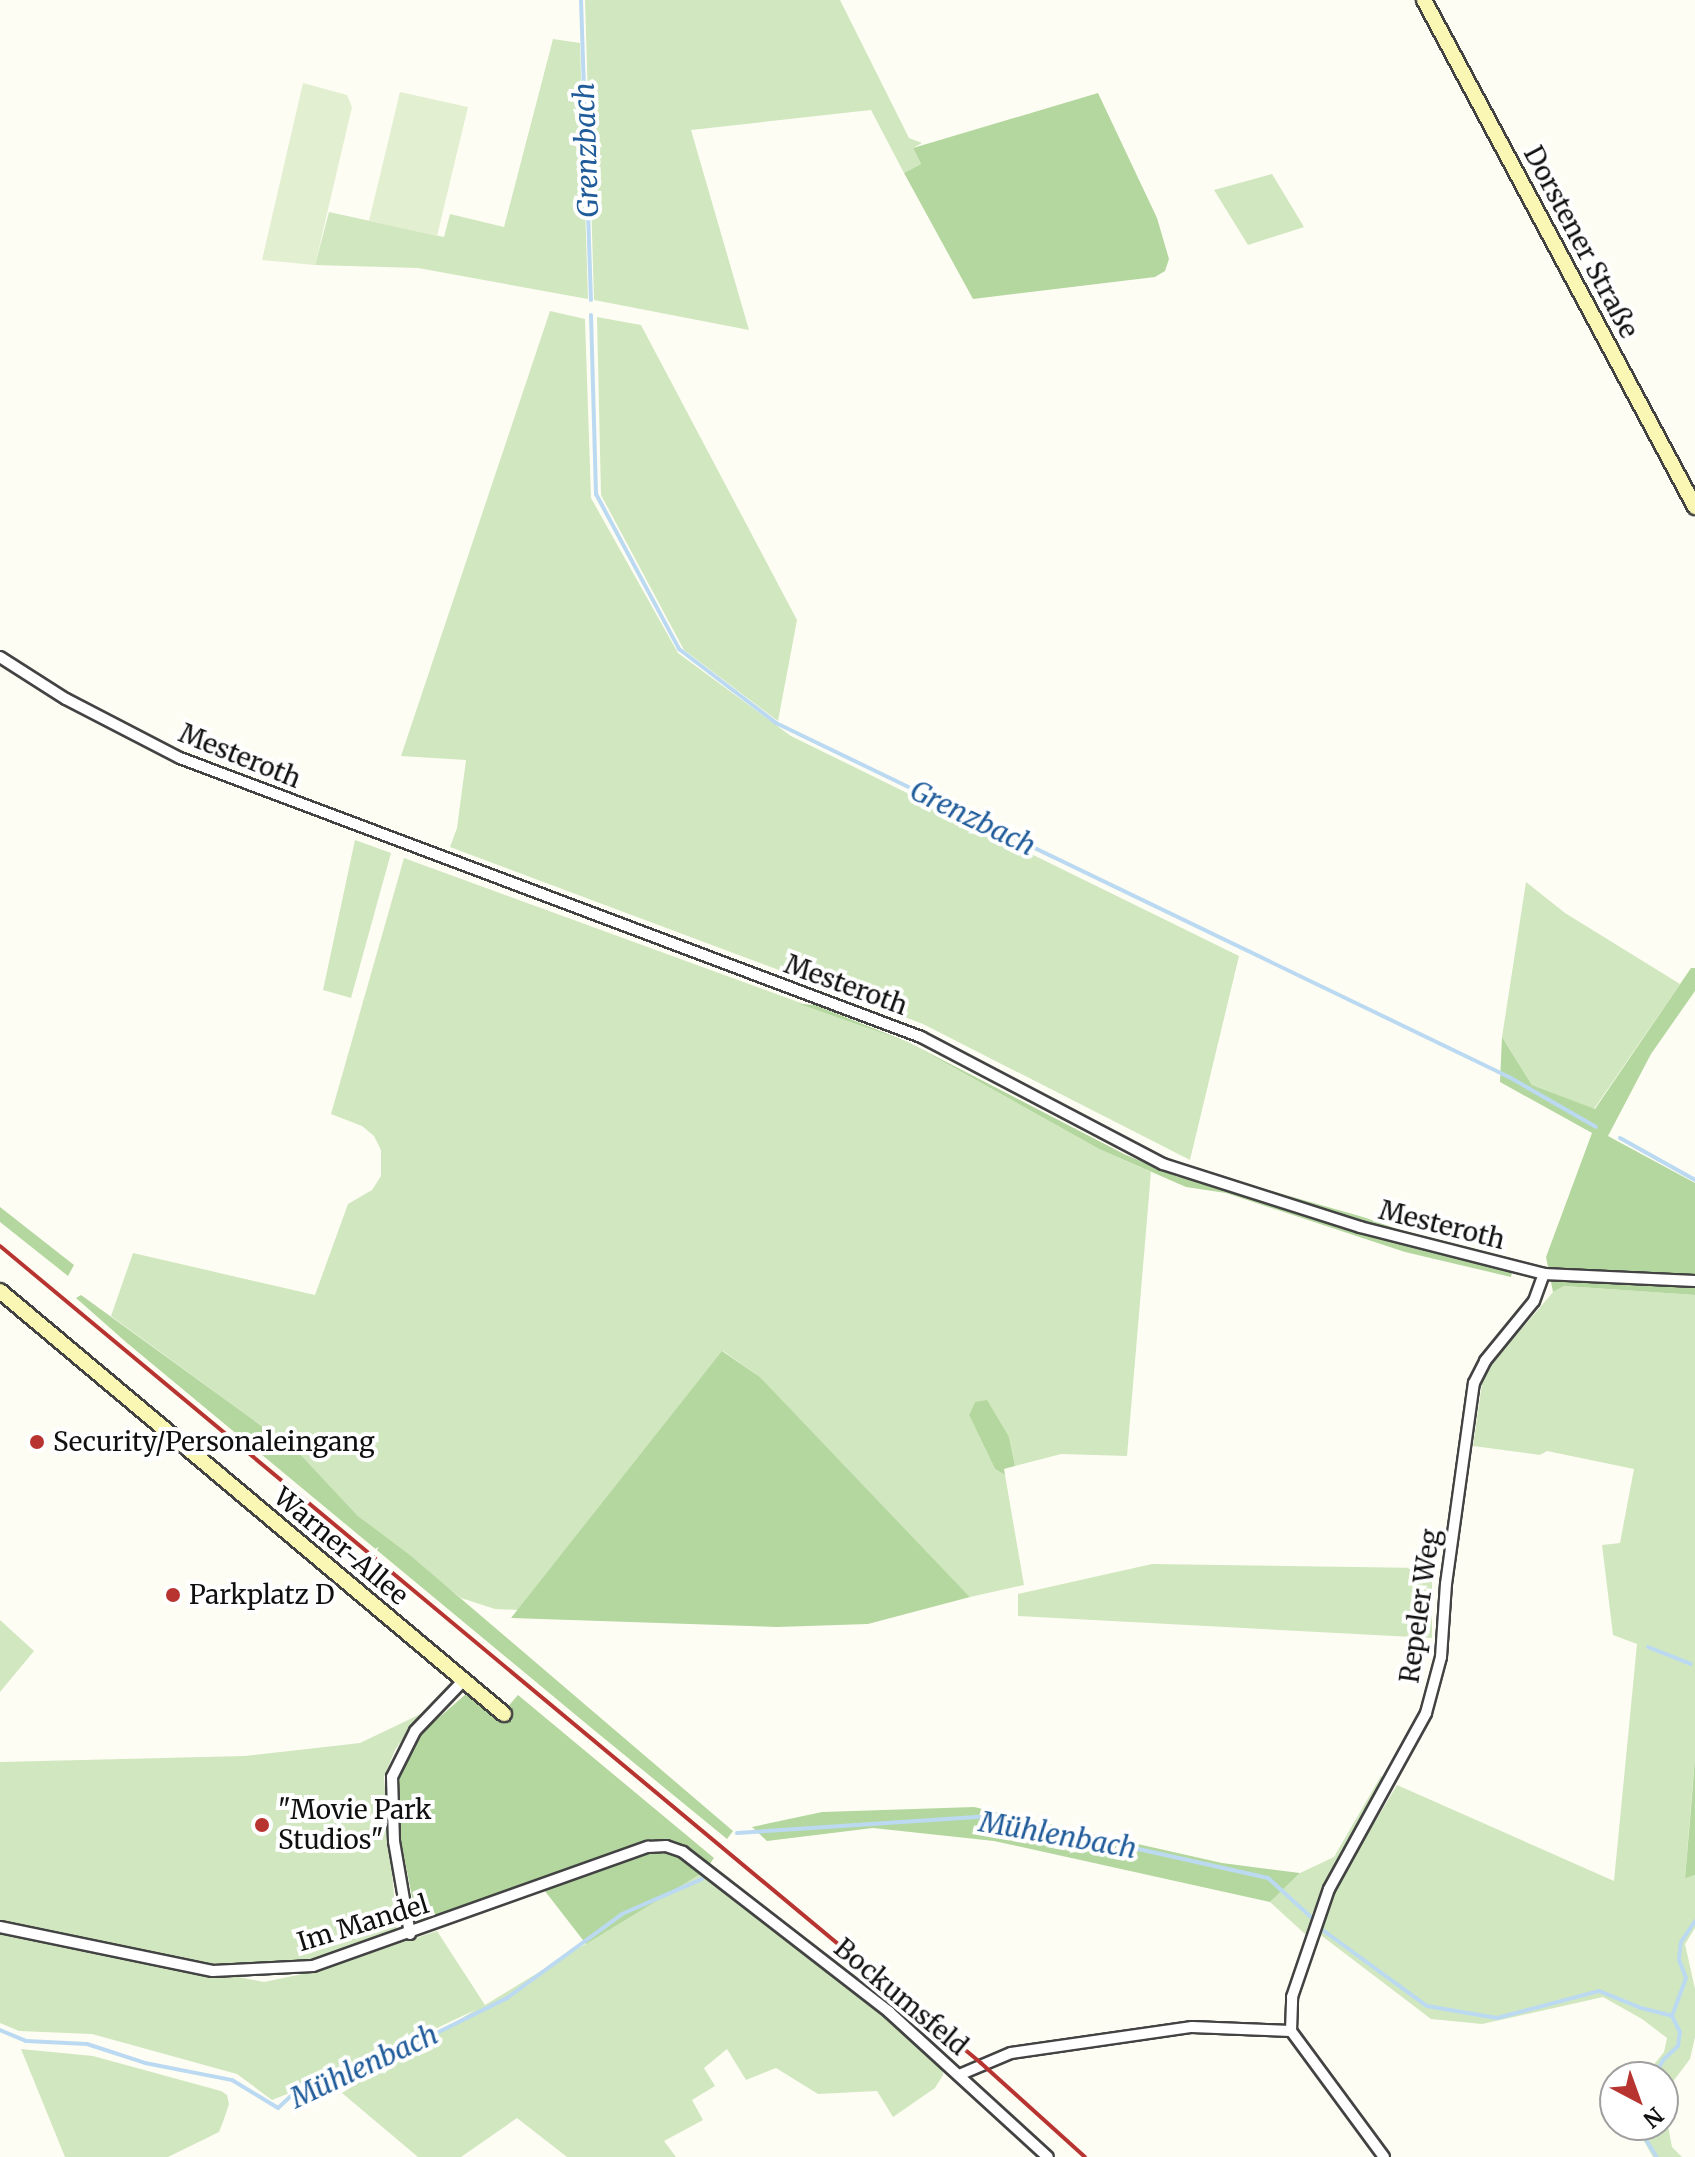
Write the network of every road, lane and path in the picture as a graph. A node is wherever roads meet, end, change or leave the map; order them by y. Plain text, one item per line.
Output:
1 (1424, 0) edge
2 (1695, 507) edge
3 (0, 657) edge
4 (1544, 1274) junction
5 (1695, 1281) edge
6 (0, 1291) edge
7 (463, 1681) junction
8 (504, 1714) dead end
9 (719, 1881) joint
10 (0, 1927) edge
11 (410, 1934) junction
12 (1291, 2031) junction
13 (959, 2075) junction
14 (1048, 2157) edge
15 (1384, 2157) edge

1 - 2 street, Dorstener Straße
3 - 4 street, Mesteroth
4 - 5 street, Mesteroth
4 - 12 street, Repeler Weg
6 - 7 street, Warner-Allee
7 - 8 street, Warner-Allee
7 - 11 street
9 - 11 street, Im Mandel
9 - 13 street, Bockumsfeld
10 - 11 street, Im Mandel
12 - 13 street
12 - 15 street
13 - 14 street, Bockumsfeld

